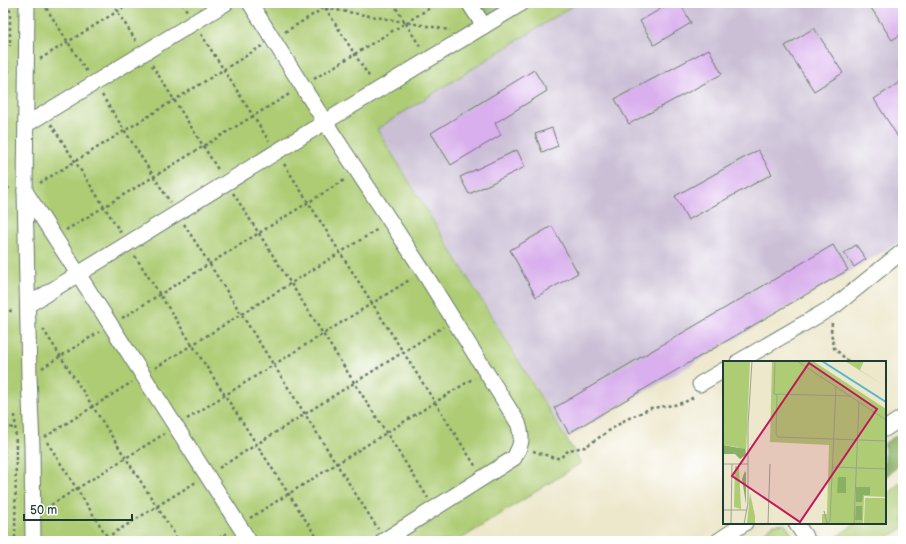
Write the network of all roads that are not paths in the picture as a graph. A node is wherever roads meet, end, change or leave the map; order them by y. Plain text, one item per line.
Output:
1 (27, 3) edge
2 (226, 3) edge
3 (250, 3) edge
4 (469, 3) edge
5 (522, 3) edge
6 (478, 30) junction
7 (325, 122) junction
8 (27, 124) junction
9 (25, 191) junction
10 (903, 251) edge
11 (78, 275) junction
12 (28, 305) junction
13 (740, 361) edge
14 (723, 371) edge
15 (700, 384) road end
16 (903, 417) edge
17 (886, 428) edge
18 (744, 524) edge
19 (797, 524) edge
20 (384, 540) edge
21 (33, 541) edge
22 (249, 541) edge
23 (718, 541) edge
24 (808, 541) edge

1 - 8 street
2 - 8 street
3 - 7 street
4 - 6 street
5 - 6 street
6 - 7 street
7 - 11 street
7 - 20 street
8 - 9 street
9 - 11 street
9 - 12 street
10 - 13 street
11 - 12 street
11 - 22 street
12 - 21 street
14 - 15 street
16 - 17 street
18 - 23 street
19 - 24 street

